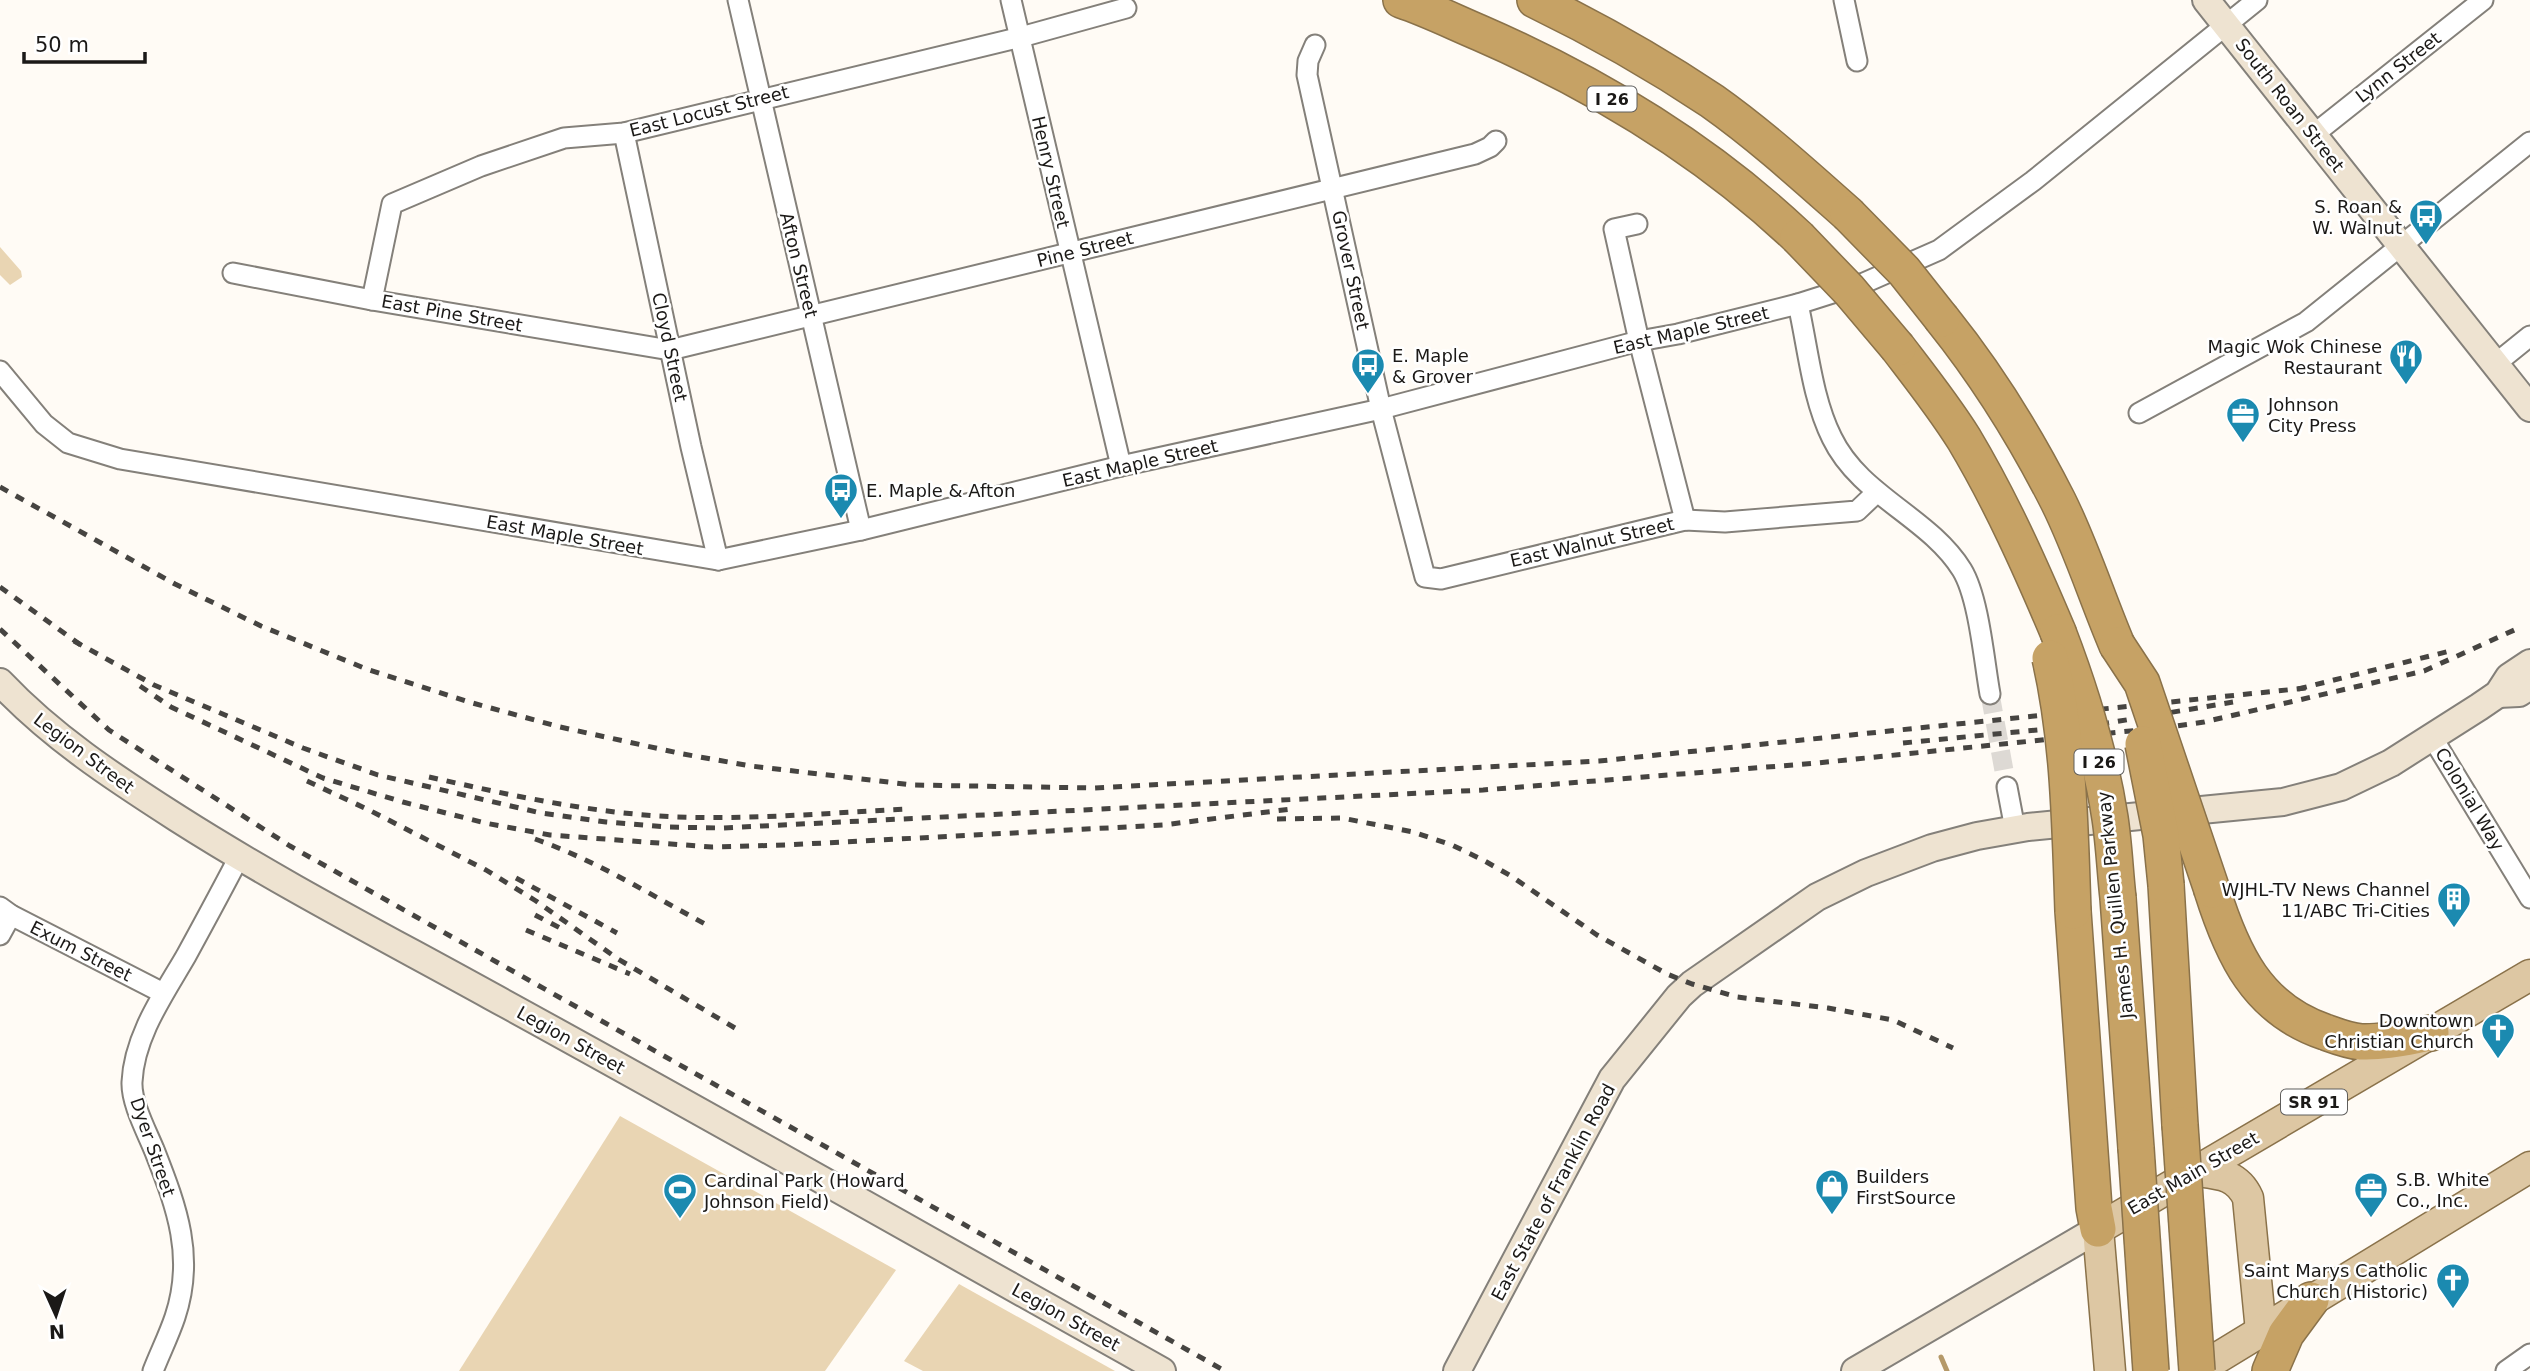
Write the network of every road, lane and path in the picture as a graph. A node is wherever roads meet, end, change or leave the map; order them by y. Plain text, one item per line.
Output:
1 (738, 0) edge
2 (1011, 0) edge
3 (1401, 0) edge
4 (1535, 0) edge
5 (1843, 0) edge
6 (2206, 0) edge
7 (2257, 0) edge
8 (2483, 0) edge
9 (1126, 8) dead end
10 (2226, 25) junction
11 (1021, 37) junction
12 (1315, 45) dead end
13 (1857, 61) dead end
14 (759, 99) junction
15 (624, 133) junction
16 (2313, 135) junction
17 (1496, 141) dead end
18 (2530, 142) edge
19 (1333, 189) junction
20 (1637, 224) dead end
21 (2400, 246) junction
22 (1069, 253) junction
23 (233, 273) dead end
24 (372, 300) junction
25 (1798, 304) junction
26 (812, 317) junction
27 (2530, 336) edge
28 (1639, 341) junction
29 (670, 350) junction
30 (2494, 365) junction
31 (0, 371) edge
32 (2530, 408) edge
33 (1381, 409) junction
34 (2139, 413) dead end
35 (1121, 466) junction
36 (1877, 492) junction
37 (1685, 520) junction
38 (861, 530) junction
39 (718, 560) junction
40 (1425, 577) joint
41 (2112, 632) junction
42 (2052, 638) junction
43 (2530, 663) edge
44 (0, 682) edge
45 (2530, 686) edge
46 (1990, 694) tunnel mouth
47 (2498, 694) junction
48 (2432, 737) junction
49 (2007, 787) tunnel mouth
50 (2015, 829) junction
51 (239, 857) junction
52 (2530, 898) edge
53 (6, 911) edge
54 (0, 935) edge
55 (2530, 975) edge
56 (163, 993) junction
57 (2431, 1033) junction
58 (2530, 1167) edge
59 (2195, 1171) junction
60 (2098, 1229) junction
61 (2311, 1300) junction
62 (2261, 1331) junction
63 (2530, 1354) edge
64 (153, 1371) edge
65 (1162, 1371) edge
66 (1457, 1371) edge
67 (1855, 1371) edge
68 (2110, 1371) edge
69 (2151, 1371) edge
70 (2197, 1371) edge
71 (2268, 1371) edge
72 (2506, 1371) edge

1 - 14 street, Afton Street
2 - 11 street, Henry Street
3 - 42 highway, I 26, bridge
4 - 41 highway, I 26, bridge
5 - 13 street
6 - 10 main road, South Roan Street
7 - 10 street, East Maple Street
8 - 16 street, Lynn Street
9 - 11 street, East Locust Street
10 - 16 main road, South Roan Street
10 - 25 street, East Maple Street
11 - 14 street, East Locust Street
11 - 22 street, Henry Street
12 - 19 street, Grover Street
14 - 15 street, East Locust Street
14 - 26 street, Afton Street
15 - 24 street, East Locust Street
15 - 29 street, Cloyd Street
16 - 21 main road, South Roan Street
17 - 19 street, Pine Street
18 - 21 street
19 - 22 street, Pine Street
19 - 33 street, Grover Street
20 - 28 street
21 - 30 main road, South Roan Street
21 - 34 street
22 - 26 street, Pine Street
22 - 35 street, Henry Street
23 - 24 street, East Pine Street
24 - 29 street, East Pine Street
25 - 28 street, East Maple Street
25 - 36 street
26 - 29 street, Pine Street
26 - 38 street, Afton Street
27 - 30 street
28 - 33 street, East Maple Street
28 - 37 street
29 - 39 street, Cloyd Street
30 - 32 main road, South Roan Street
31 - 39 street, East Maple Street
33 - 35 street, East Maple Street
33 - 40 street, Grover Street
35 - 38 street, East Maple Street
36 - 37 street, East Walnut Street
36 - 46 street
37 - 40 street, East Walnut Street
38 - 39 street, East Maple Street
41 - 57 highway, bridge
41 - 70 highway, I 26, bridge
42 - 60 highway, bridge
42 - 69 highway, James H. Quillen Parkway / I 26, bridge
43 - 47 main road
44 - 51 main road, Legion Street
45 - 47 main road
47 - 48 main road, East State of Franklin Road
48 - 50 main road, East State of Franklin Road
48 - 52 street, Colonial Way
49 - 50 street
50 - 66 main road, East State of Franklin Road
51 - 56 street, Dyer Street
51 - 65 main road, Legion Street
53 - 54 street
53 - 56 street, Exum Street
55 - 57 main road, East Main Street / SR 91
56 - 64 street, Dyer Street
57 - 59 main road, East Main Street / SR 91
58 - 61 main road
59 - 60 main road, East Main Street / SR 91
59 - 62 main road
60 - 67 main road, East Main Street / SR 91
60 - 68 main road
61 - 62 main road
61 - 71 highway
62 - 70 main road
62 - 71 highway
63 - 72 street

